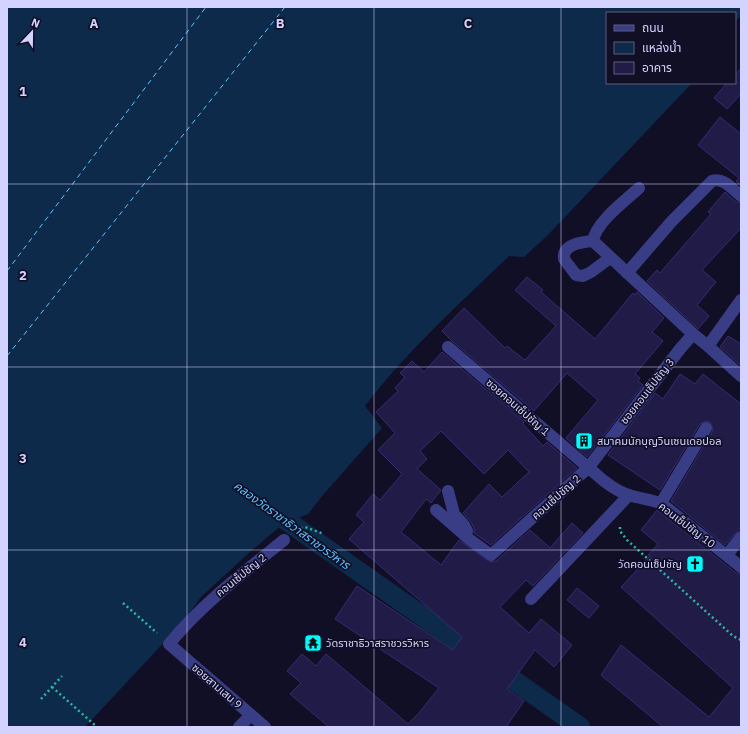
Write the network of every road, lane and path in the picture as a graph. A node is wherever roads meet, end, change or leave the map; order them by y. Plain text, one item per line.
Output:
1 (640, 188) dead end
2 (741, 196) edge
3 (593, 240) junction
4 (610, 258) junction
5 (627, 273) junction
6 (741, 300) edge
7 (693, 334) junction
8 (708, 346) junction
9 (448, 347) dead end
10 (741, 376) edge
11 (706, 428) dead end
12 (588, 468) junction
13 (448, 492) dead end
14 (629, 495) junction
15 (661, 503) junction
16 (436, 510) dead end
17 (620, 526) dead end
18 (324, 534) dead end
19 (741, 537) edge
20 (470, 538) junction
21 (284, 540) joint
22 (726, 555) junction
23 (741, 567) edge
24 (531, 599) dead end
25 (123, 603) dead end
26 (741, 640) edge
27 (169, 644) junction
28 (62, 676) dead end
29 (52, 687) junction
30 (41, 699) dead end
31 (251, 715) junction
32 (97, 727) edge
33 (239, 727) edge
34 (265, 727) edge

1 - 3 street
2 - 5 street
3 - 4 street
3 - 4 street
4 - 5 street
5 - 7 street
6 - 8 street
7 - 8 street
7 - 12 street, ซอยคอนเซ็ปชัญ 3
8 - 10 street
9 - 12 street, ซอยคอนเซ็ปชัญ 1
11 - 15 street
12 - 14 street, คอนเซ็ปชัญ 10
12 - 20 street, คอนเซ็ปชัญ 2
13 - 20 street, คอนเซ็ปชัญ 2
14 - 15 street, คอนเซ็ปชัญ 10
14 - 24 street
15 - 22 street, คอนเซ็ปชัญ 10
16 - 20 street, คอนเซ็ปชัญ 2
17 - 26 path
18 - 21 path
19 - 22 street
21 - 27 street, คอนเซ็ปชัญ 2
22 - 23 street, คอนเซ็ปชัญ 10
25 - 27 path
27 - 31 street, ซอยสามเสน 9
28 - 29 path
29 - 30 path
29 - 32 path
31 - 33 street
31 - 34 street, ซอยสามเสน 9

